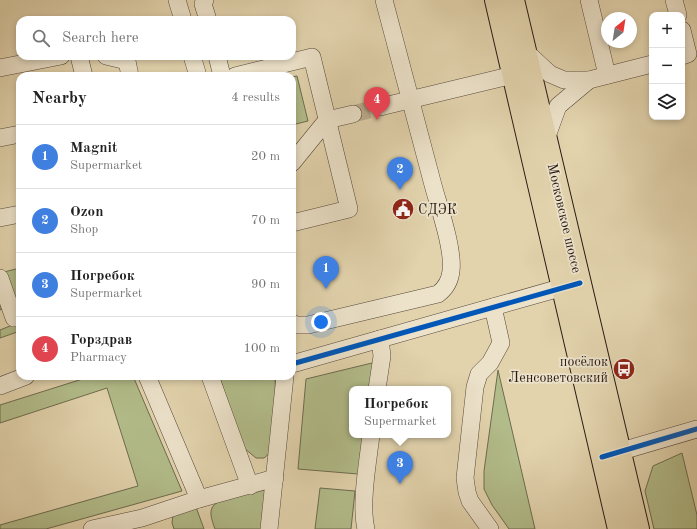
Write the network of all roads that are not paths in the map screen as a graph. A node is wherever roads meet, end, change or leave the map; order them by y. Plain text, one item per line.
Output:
1 (177, 0) edge
2 (204, 0) edge
3 (384, 0) edge
4 (496, 0) edge
5 (513, 0) edge
6 (588, 0) edge
7 (674, 0) edge
8 (677, 12) edge
9 (182, 16) edge
10 (207, 16) edge
11 (685, 42) edge
12 (524, 50) junction
13 (685, 55) edge
14 (41, 60) edge
15 (80, 60) edge
16 (127, 60) edge
17 (193, 60) edge
18 (218, 60) edge
19 (649, 65) edge
20 (0, 68) edge
21 (83, 72) edge
22 (129, 72) edge
23 (197, 72) edge
24 (221, 72) edge
25 (250, 72) edge
26 (513, 75) junction
27 (607, 75) junction
28 (589, 80) junction
29 (410, 100) junction
30 (380, 107) tunnel mouth
31 (354, 114) tunnel mouth
32 (328, 120) junction
33 (16, 135) edge
34 (0, 138) edge
35 (546, 139) junction
36 (296, 158) edge
37 (16, 215) edge
38 (0, 218) edge
39 (296, 222) edge
40 (0, 278) edge
41 (571, 285) junction
42 (493, 307) junction
43 (11, 319) edge
44 (296, 325) edge
45 (380, 339) junction
46 (296, 363) edge
47 (16, 380) edge
48 (150, 380) edge
49 (211, 380) edge
50 (285, 380) edge
51 (0, 386) edge
52 (377, 386) edge
53 (697, 430) edge
54 (371, 438) edge
55 (611, 454) junction
56 (275, 478) junction
57 (250, 486) junction
58 (199, 499) junction
59 (144, 524) edge
60 (92, 529) edge
61 (269, 529) edge
62 (366, 529) edge
63 (490, 529) edge
64 (619, 529) edge
65 (638, 529) edge

1 - 9 street
2 - 10 street
3 - 29 street
4 - 26 highway, Московское шоссе
5 - 12 highway, Московское шоссе
6 - 27 street
7 - 8 street
11 - 13 street
12 - 28 street
12 - 35 highway, Московское шоссе
14 - 20 street
15 - 21 street
16 - 22 street
17 - 23 street
18 - 24 street
19 - 27 street
25 - 32 street
26 - 29 street
26 - 41 highway, Московское шоссе
27 - 28 street
28 - 35 street
29 - 30 street
29 - 44 street
31 - 32 street
32 - 36 street
32 - 39 street
33 - 34 street
35 - 41 highway, Московское шоссе
37 - 38 street
40 - 43 street
41 - 42 street
41 - 55 highway, Московское шоссе
42 - 45 street
42 - 63 street
45 - 46 street
45 - 52 street
47 - 51 street
48 - 58 street
49 - 57 street
50 - 56 street
53 - 55 street
54 - 62 street
55 - 64 highway, Московское шоссе
55 - 65 highway, Московское шоссе
56 - 57 street
56 - 61 street
57 - 58 street
58 - 59 street
59 - 60 street

